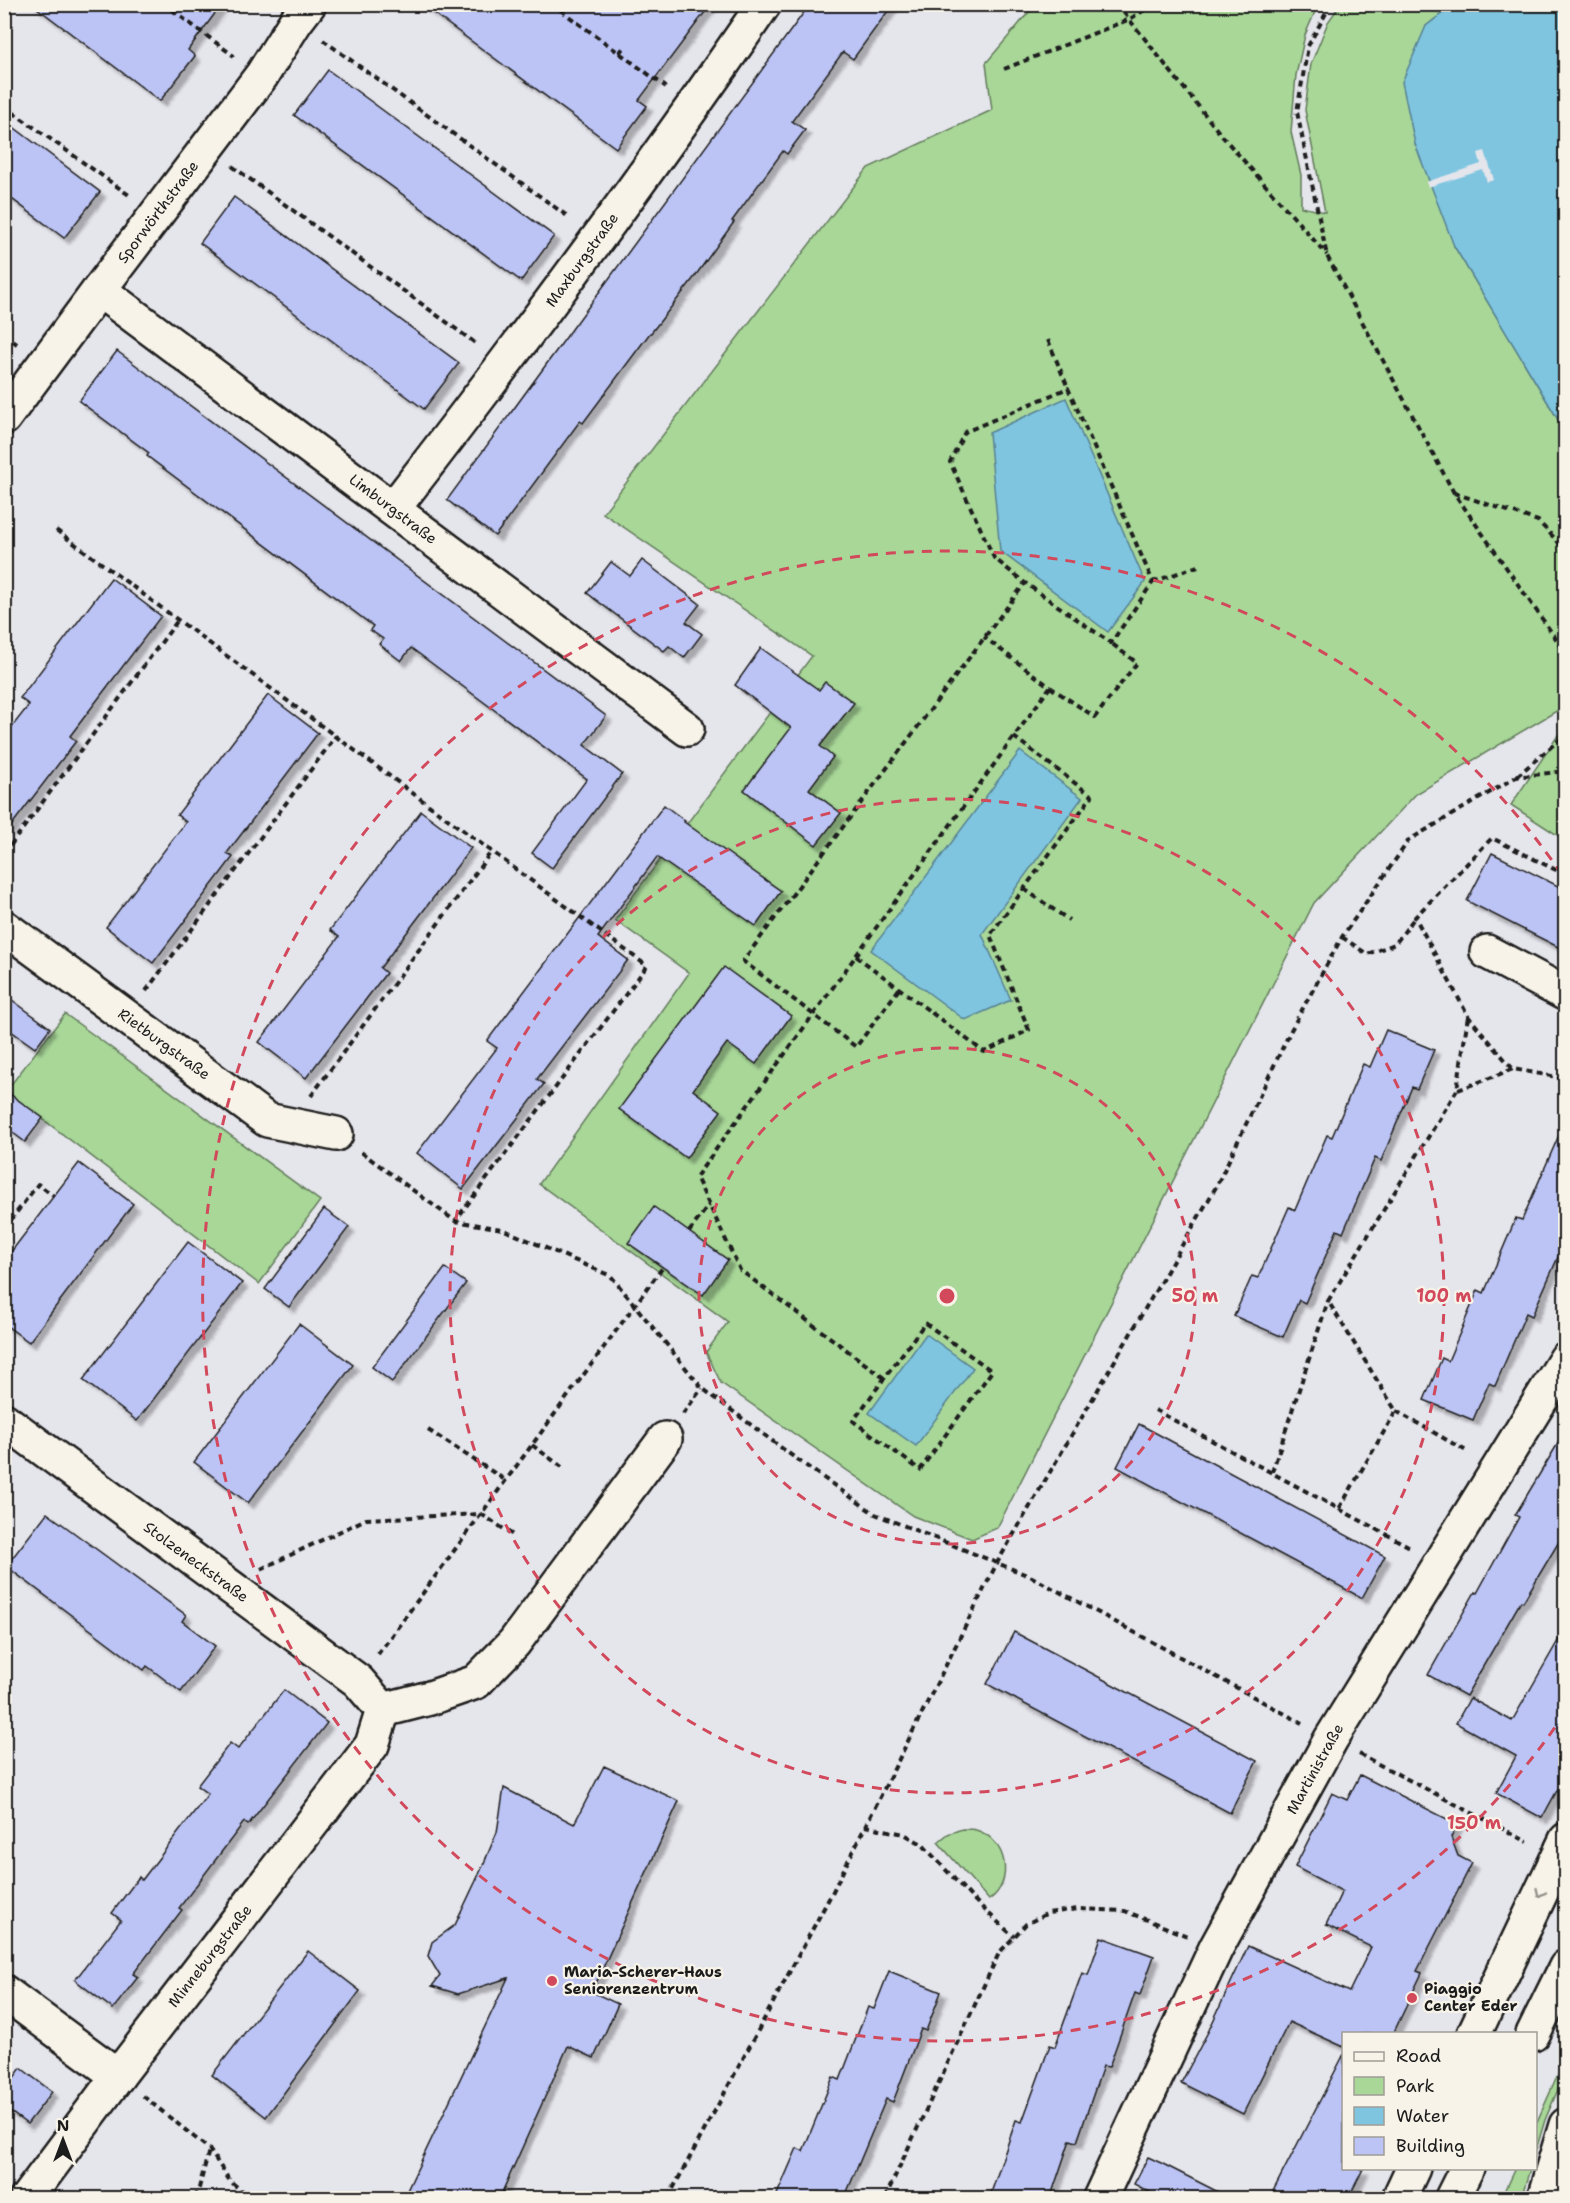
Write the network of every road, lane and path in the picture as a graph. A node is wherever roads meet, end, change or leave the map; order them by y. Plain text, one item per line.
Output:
1 (164, 4) edge
2 (552, 4) edge
3 (764, 4) edge
4 (1117, 4) edge
5 (1154, 4) edge
6 (1330, 4) edge
7 (302, 13) edge
8 (1130, 19) junction
9 (625, 46) dead end
10 (619, 53) junction
11 (1004, 69) dead end
12 (262, 75) junction
13 (4, 106) edge
14 (693, 108) junction
15 (207, 148) junction
16 (156, 215) junction
17 (598, 238) junction
18 (1327, 256) junction
19 (99, 290) junction
20 (1048, 340) dead end
21 (504, 364) junction
22 (1068, 388) junction
23 (4, 418) edge
24 (1454, 493) junction
25 (393, 509) junction
26 (56, 530) dead end
27 (1566, 550) edge
28 (1198, 566) dead end
29 (1153, 582) junction
30 (1025, 583) junction
31 (178, 620) junction
32 (984, 637) junction
33 (1111, 644) junction
34 (1566, 653) edge
35 (1050, 687) junction
36 (687, 729) dead end
37 (1566, 734) edge
38 (336, 736) junction
39 (1014, 737) junction
40 (1566, 771) edge
41 (1516, 777) junction
42 (491, 852) junction
43 (4, 854) edge
44 (1024, 889) junction
45 (1415, 917) dead end
46 (1069, 920) dead end
47 (4, 927) edge
48 (1342, 937) junction
49 (1487, 952) dead end
50 (856, 956) junction
51 (899, 989) junction
52 (1566, 994) edge
53 (814, 1013) junction
54 (1468, 1016) dead end
55 (127, 1017) junction
56 (1512, 1069) dead end
57 (1457, 1090) junction
58 (290, 1125) junction
59 (336, 1134) joint
60 (54, 1196) dead end
61 (709, 1205) junction
62 (455, 1221) junction
63 (4, 1229) edge
64 (689, 1232) dead end
65 (663, 1267) dead end
66 (1328, 1301) junction
67 (635, 1305) junction
68 (1566, 1359) edge
69 (884, 1378) junction
70 (1155, 1410) dead end
71 (1396, 1412) junction
72 (4, 1420) edge
73 (428, 1430) dead end
74 (665, 1438) dead end
75 (531, 1445) junction
76 (562, 1467) dead end
77 (1497, 1468) junction
78 (1272, 1472) junction
79 (506, 1480) junction
80 (1339, 1509) junction
81 (481, 1514) junction
82 (513, 1535) dead end
83 (997, 1563) junction
84 (1439, 1563) junction
85 (228, 1585) junction
86 (357, 1681) junction
87 (383, 1710) junction
88 (1331, 1738) junction
89 (866, 1826) junction
90 (1561, 1849) edge
91 (1014, 1938) junction
92 (1216, 1948) junction
93 (1566, 1967) edge
94 (4, 1992) edge
95 (1475, 2032) edge
96 (1534, 2032) edge
97 (118, 2076) junction
98 (1566, 2125) edge
99 (209, 2149) junction
100 (1413, 2170) edge
101 (1466, 2170) edge
102 (27, 2199) edge
103 (194, 2199) edge
104 (250, 2199) edge
105 (668, 2199) edge
106 (885, 2199) edge
107 (1100, 2199) edge
108 (1399, 2199) edge
109 (1452, 2199) edge
110 (1544, 2199) edge

1 - 12 path
2 - 10 path
3 - 14 street, Maxburgstraße
4 - 8 path
5 - 8 path
6 - 18 path
7 - 12 street, Sporwörthstraße
7 - 17 path
8 - 11 path
8 - 18 path
9 - 10 path
10 - 14 path
12 - 15 street, Sporwörthstraße
13 - 16 path
14 - 17 street, Maxburgstraße
15 - 16 street, Sporwörthstraße
15 - 21 path
16 - 19 street, Sporwörthstraße
17 - 21 street, Maxburgstraße
18 - 24 path
19 - 23 street, Sporwörthstraße
19 - 25 street, Limburgstraße
20 - 22 path
21 - 25 street, Maxburgstraße
22 - 29 path
22 - 30 path
24 - 27 path
24 - 34 path
25 - 36 street, Limburgstraße
26 - 31 path
28 - 29 path
29 - 33 path
30 - 32 path
30 - 33 path
31 - 38 path
31 - 43 path
32 - 35 path
32 - 53 path
33 - 35 path
35 - 39 path
37 - 41 path
38 - 42 path
38 - 55 path
39 - 44 path
39 - 50 path
40 - 41 path
41 - 48 path
42 - 58 path
42 - 62 path
44 - 46 path
44 - 51 path
45 - 48 path
47 - 55 street, Rietburgstraße
48 - 83 path
49 - 52 street
50 - 51 path
50 - 53 path
51 - 53 path
53 - 61 path
54 - 57 path
55 - 58 street, Rietburgstraße
56 - 57 path
57 - 66 path
58 - 59 street, Rietburgstraße
59 - 62 path
60 - 63 path
61 - 64 path
61 - 69 path
62 - 67 path
65 - 67 path
66 - 71 path
66 - 78 path
67 - 75 path
67 - 83 path
68 - 77 street, Martinistraße
69 - 69 path
70 - 78 path
71 - 77 path
71 - 80 path
72 - 85 street, Stolzeneckstraße
73 - 79 path
74 - 87 street
75 - 76 path
75 - 79 path
77 - 84 street, Martinistraße
78 - 80 path
79 - 81 path
80 - 84 path
81 - 82 path
81 - 85 path
81 - 86 path
83 - 88 path
83 - 89 path
84 - 88 street, Martinistraße
85 - 86 street, Stolzeneckstraße
86 - 87 street, Stolzeneckstraße
87 - 97 street, Minneburgstraße
88 - 90 path
88 - 92 street, Martinistraße
89 - 91 path
89 - 105 path
90 -> 95 street
91 - 92 path
91 - 106 path
92 - 107 street, Martinistraße
93 - 96 street
94 - 97 street
97 - 99 path
97 - 102 street, Minneburgstraße
98 - 110 street
99 - 103 path
99 - 104 path
100 - 108 street
101 - 109 street

